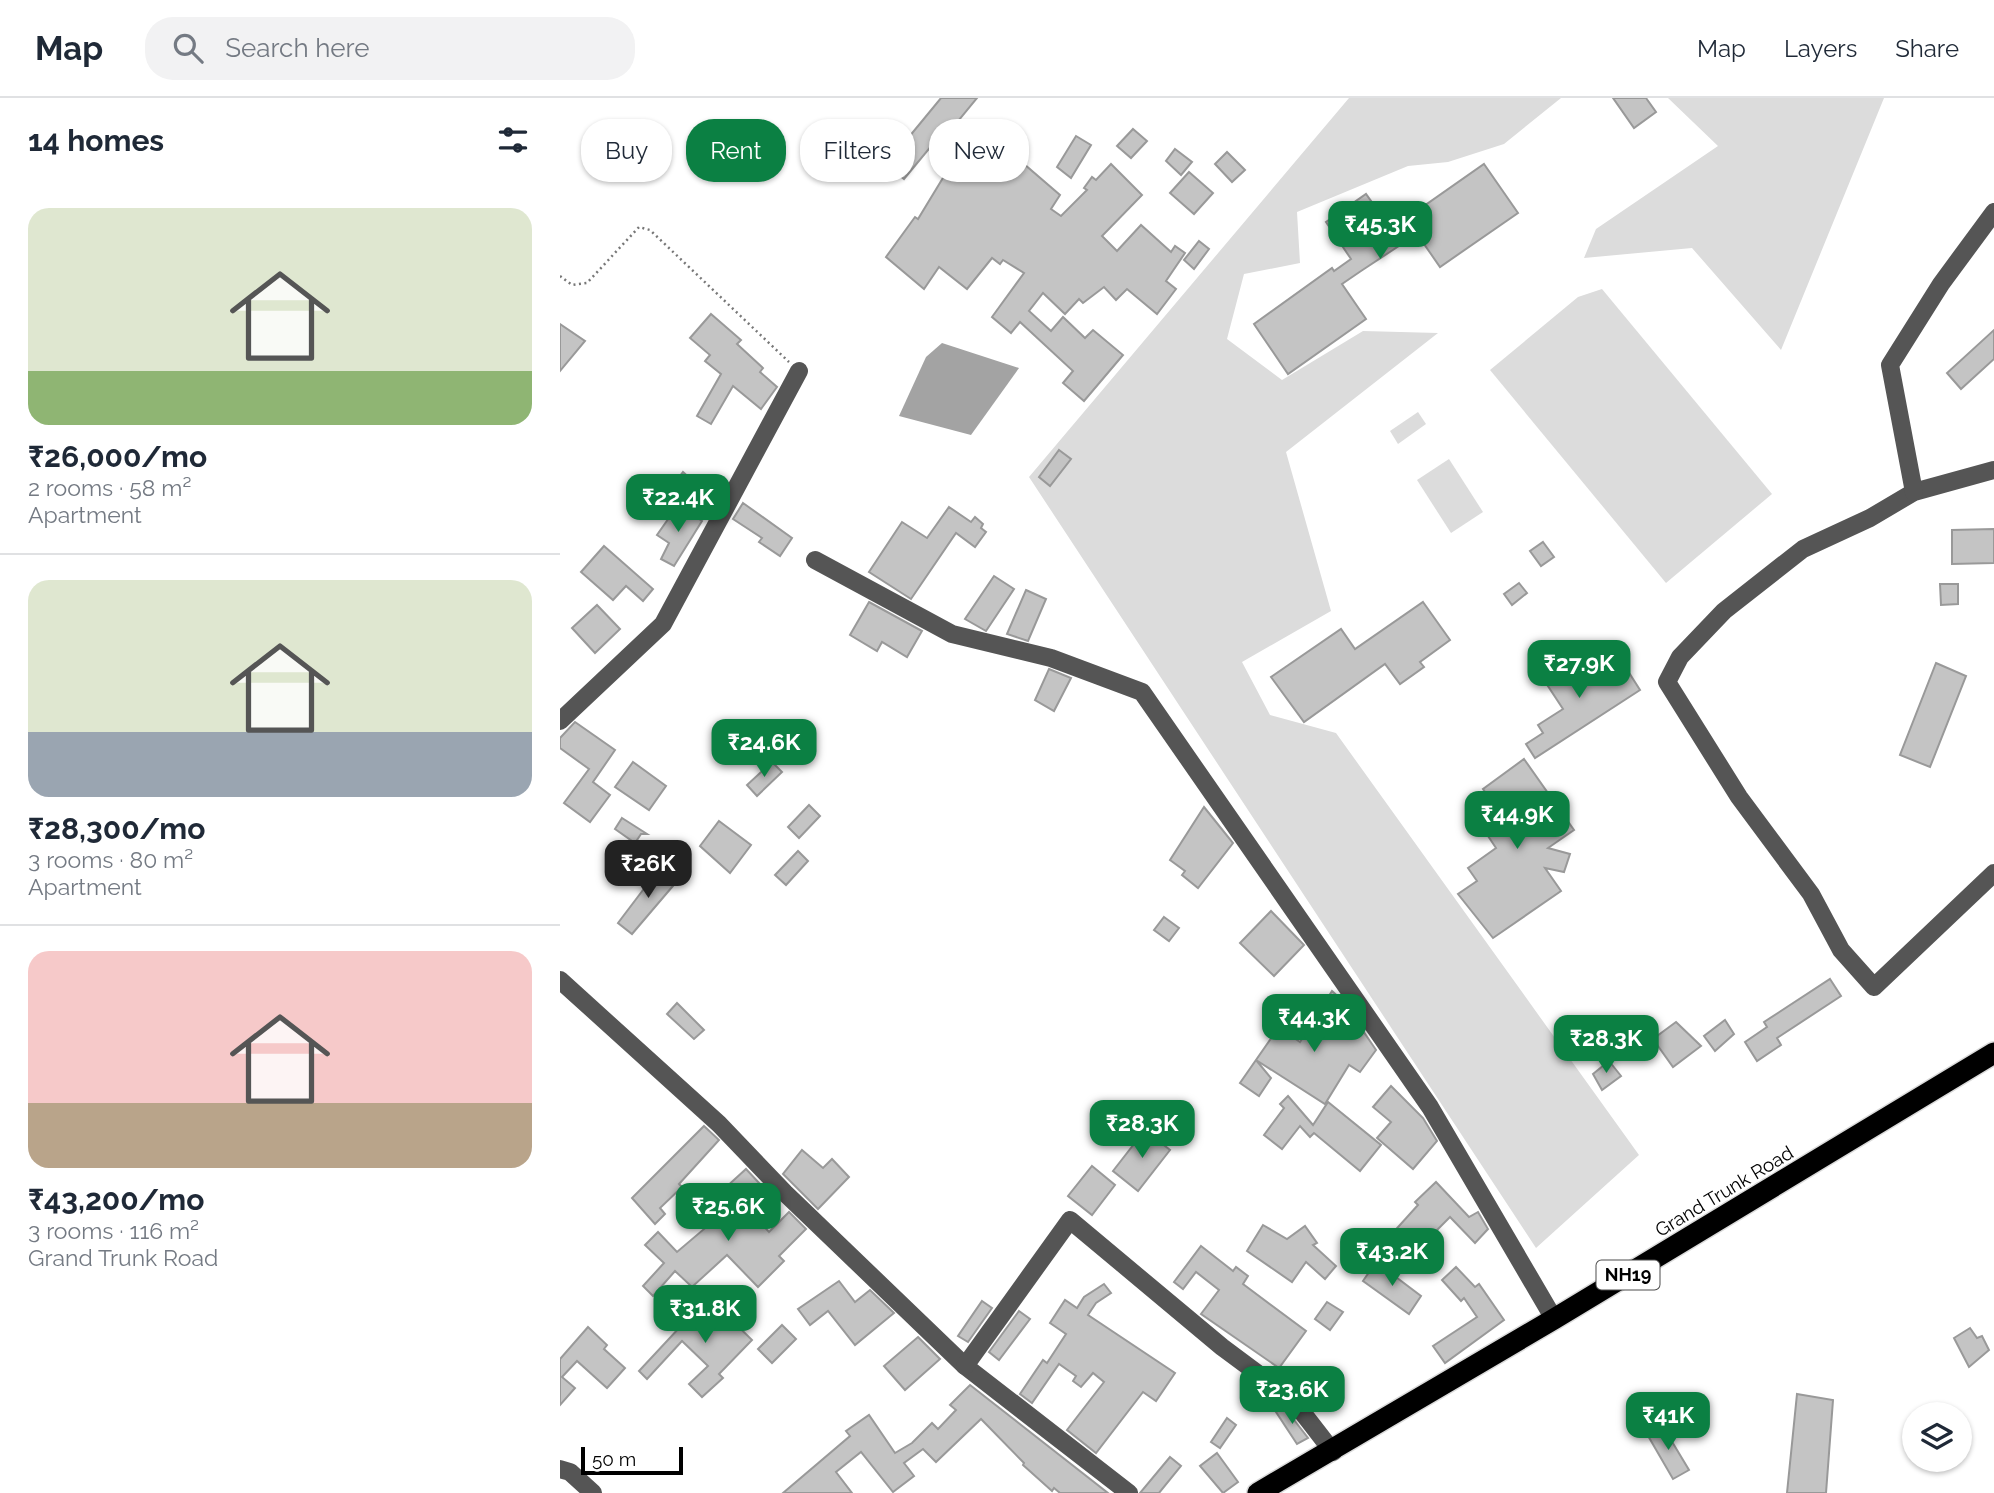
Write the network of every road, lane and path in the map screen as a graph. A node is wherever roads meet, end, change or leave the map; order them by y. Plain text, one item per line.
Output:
1 (1994, 212) edge
2 (560, 276) edge
3 (799, 371) joint
4 (1994, 470) edge
5 (1914, 492) junction
6 (815, 559) dead end
7 (560, 721) edge
8 (1994, 873) edge
9 (560, 980) edge
10 (1994, 1052) edge
11 (1554, 1320) junction
12 (965, 1366) junction
13 (1333, 1452) junction
14 (560, 1469) edge
15 (593, 1493) edge
16 (1129, 1493) edge
17 (1258, 1493) edge

1 - 5 street
2 - 3 path
3 - 7 street
4 - 5 street
5 - 8 street
6 - 11 street
9 - 12 street
10 - 11 highway, Grand Trunk Road / NH19
11 - 13 highway, Grand Trunk Road / NH19
12 - 13 street
12 - 16 street
13 - 17 highway, Grand Trunk Road / NH19
14 - 15 street

